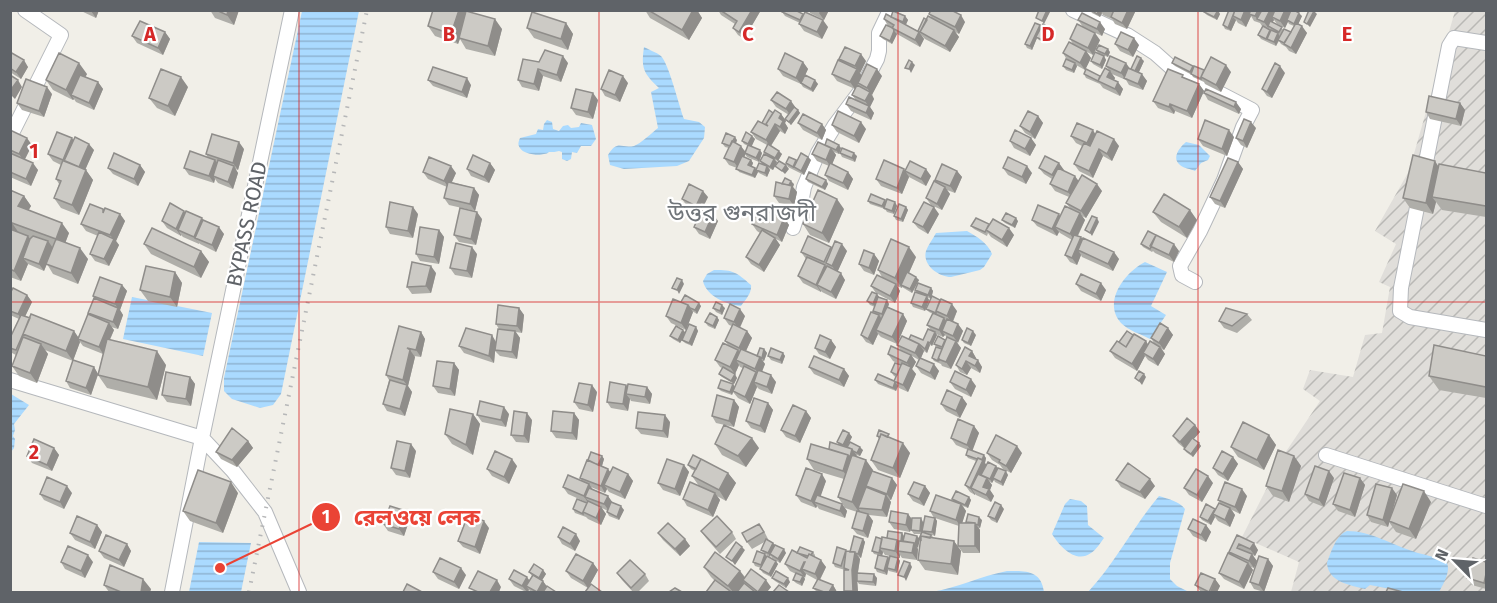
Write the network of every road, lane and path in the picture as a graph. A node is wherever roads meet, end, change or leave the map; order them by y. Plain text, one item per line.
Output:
1 (25, 10) edge
2 (292, 10) edge
3 (890, 10) edge
4 (1073, 10) edge
5 (1486, 43) edge
6 (10, 137) edge
7 (793, 228) dead end
8 (1195, 282) dead end
9 (1486, 330) edge
10 (10, 380) edge
11 (202, 438) junction
12 (1326, 455) dead end
13 (1486, 506) edge
14 (172, 592) edge
15 (299, 592) edge

1 - 6 street
2 - 11 street, BYPASS ROAD
3 - 7 street
4 - 8 street
5 - 9 street
10 - 11 street
11 - 14 street, BYPASS ROAD
11 - 15 street
12 - 13 street

